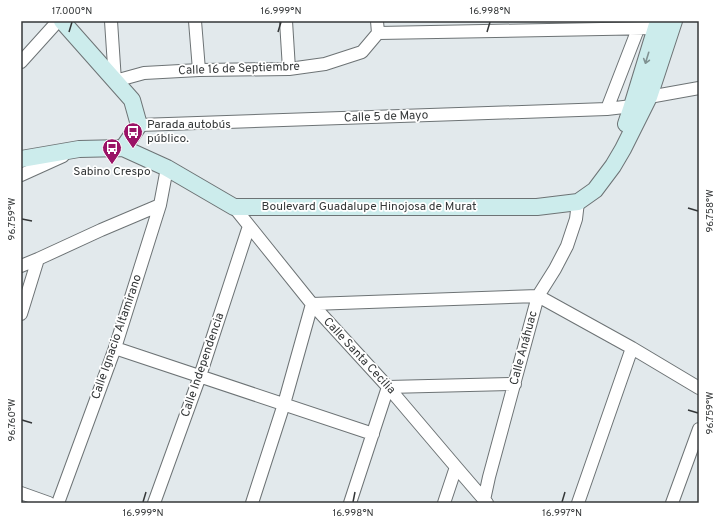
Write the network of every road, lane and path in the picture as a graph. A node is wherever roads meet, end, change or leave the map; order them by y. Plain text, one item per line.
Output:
1 (58, 21) edge
2 (62, 21) edge
3 (111, 21) edge
4 (195, 21) edge
5 (286, 21) edge
6 (674, 21) edge
7 (657, 25) edge
8 (377, 27) edge
9 (638, 29) junction
10 (21, 62) edge
11 (289, 69) junction
12 (199, 70) junction
13 (115, 81) junction
14 (699, 88) edge
15 (649, 97) junction
16 (632, 106) junction
17 (607, 109) junction
18 (139, 125) junction
19 (123, 148) junction
20 (79, 149) junction
21 (21, 159) edge
22 (613, 166) junction
23 (167, 168) junction
24 (21, 175) edge
25 (578, 202) junction
26 (160, 205) junction
27 (234, 207) junction
28 (249, 226) junction
29 (38, 259) junction
30 (21, 266) edge
31 (538, 296) junction
32 (312, 304) junction
33 (21, 314) edge
34 (115, 348) junction
35 (632, 348) junction
36 (200, 376) junction
37 (515, 384) junction
38 (388, 386) junction
39 (699, 388) edge
40 (284, 404) junction
41 (699, 428) edge
42 (373, 434) junction
43 (456, 467) junction
44 (21, 493) edge
45 (486, 502) edge
46 (49, 503) edge
47 (58, 503) edge
48 (154, 503) edge
49 (252, 503) edge
50 (350, 503) edge
51 (444, 503) edge
52 (578, 503) edge
53 (672, 503) edge

1 - 10 street
2 - 13 main road
3 - 13 street
4 - 12 street
5 - 11 street
6 - 15 main road, Boulevard Guadalupe Hinojosa de Murat
7 - 9 street
7 -> 16 main road, Boulevard Guadalupe Hinojosa de Murat
8 - 9 street
8 - 11 street, Calle 16 de Septiembre
9 - 17 street
11 - 12 street, Calle 16 de Septiembre
12 - 13 street, Calle 16 de Septiembre
13 - 18 main road
14 - 15 street
15 - 16 street
15 - 22 main road, Boulevard Guadalupe Hinojosa de Murat
16 - 17 street, Calle 5 de Mayo
16 - 22 main road, Boulevard Guadalupe Hinojosa de Murat
17 - 18 street, Calle 5 de Mayo
18 - 19 main road
19 - 20 main road
19 - 23 main road
20 - 21 main road
20 - 24 street
22 - 25 main road, Boulevard Guadalupe Hinojosa de Murat
23 - 26 street, Calle Ignacio Altamirano
23 - 27 main road
25 - 27 main road, Boulevard Guadalupe Hinojosa de Murat
25 - 31 street, Calle Anáhuac
26 - 29 street
26 - 34 street, Calle Ignacio Altamirano
27 - 28 street, Calle Santa Cecilia
28 - 32 street, Calle Santa Cecilia
28 - 36 street, Calle Independencia
29 - 30 street
29 - 33 street
31 - 32 street
31 - 35 street
31 - 37 street, Calle Anáhuac
32 - 38 street, Calle Santa Cecilia
32 - 40 street
34 - 36 street
34 - 47 street, Calle Ignacio Altamirano
35 - 39 street
35 - 52 street
36 - 40 street
36 - 48 street, Calle Independencia
37 - 38 street
37 - 45 street, Calle Anáhuac
38 - 42 street
38 - 43 street, Calle Santa Cecilia
40 - 42 street
40 - 49 street
41 - 53 street
42 - 50 street
43 - 45 street, Calle Santa Cecilia
43 - 51 street
44 - 46 street

